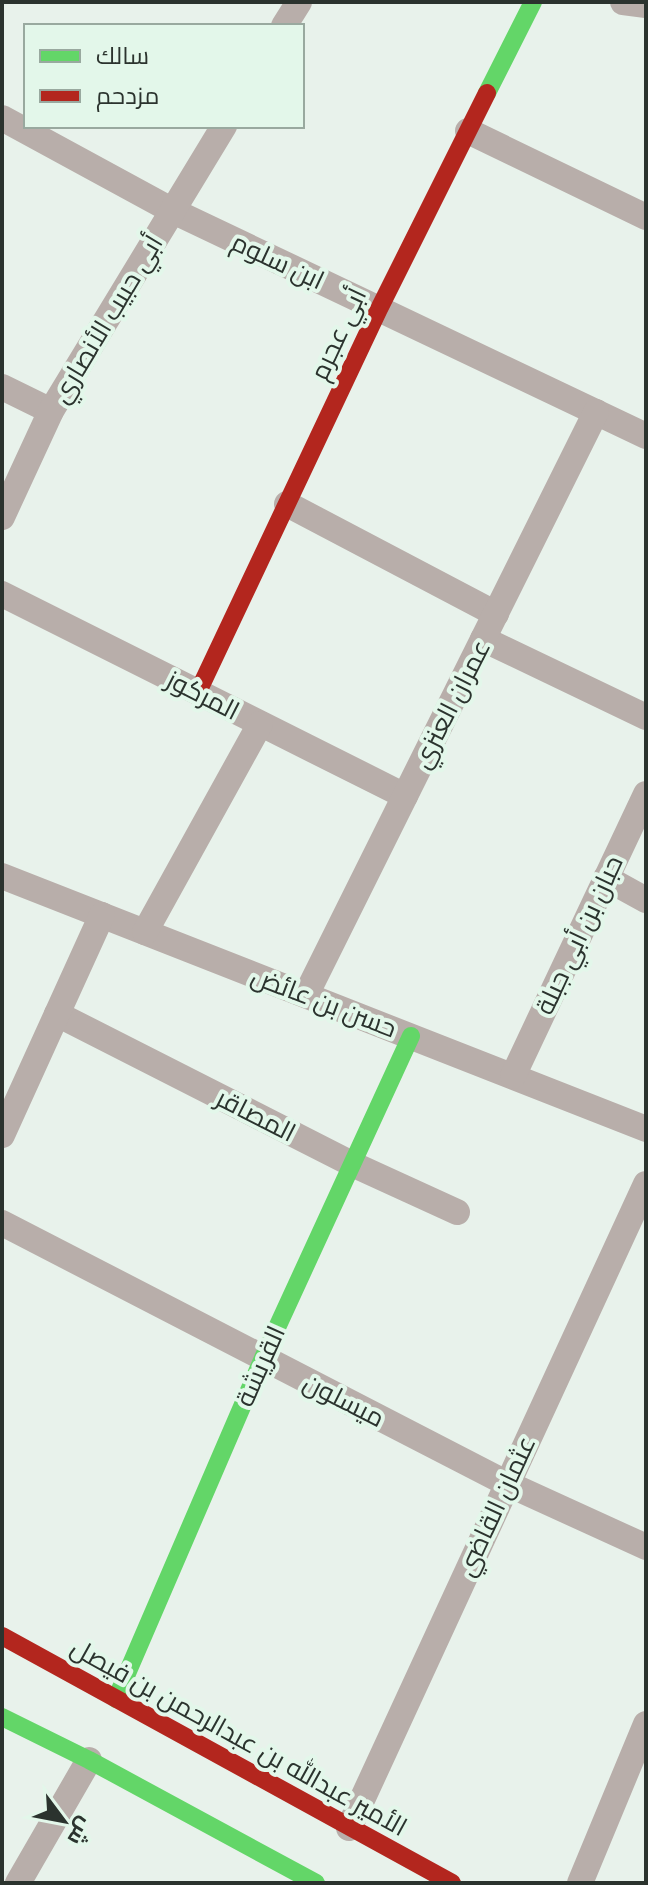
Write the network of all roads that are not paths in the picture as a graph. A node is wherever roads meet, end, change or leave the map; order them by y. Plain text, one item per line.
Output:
1 (299, 2) edge
2 (533, 2) edge
3 (623, 2) edge
4 (646, 5) edge
5 (285, 24) edge
6 (2, 118) edge
7 (223, 128) edge
8 (468, 131) junction
9 (173, 211) junction
10 (646, 217) edge
11 (379, 309) junction
12 (2, 387) edge
13 (51, 411) junction
14 (596, 412) junction
15 (646, 436) edge
16 (287, 504) junction
17 (2, 517) edge
18 (2, 594) edge
19 (496, 614) junction
20 (483, 639) junction
21 (198, 692) junction
22 (646, 717) edge
23 (260, 724) junction
24 (646, 794) edge
25 (405, 796) junction
26 (2, 876) edge
27 (606, 878) junction
28 (646, 900) edge
29 (102, 915) junction
30 (145, 932) junction
31 (306, 995) junction
32 (57, 1014) junction
33 (411, 1036) junction
34 (513, 1076) junction
35 (646, 1129) edge
36 (2, 1135) edge
37 (352, 1164) junction
38 (646, 1184) edge
39 (457, 1212) dead end
40 (2, 1223) edge
41 (263, 1358) junction
42 (506, 1483) junction
43 (646, 1547) edge
44 (2, 1636) edge
45 (116, 1699) junction
46 (2, 1717) edge
47 (646, 1724) edge
48 (89, 1760) junction
49 (349, 1828) junction
50 (18, 1883) edge
51 (316, 1883) edge
52 (452, 1883) edge
53 (580, 1883) edge

1 - 5 street
2 - 8 street, أبي عجرم
3 - 4 street
6 - 9 street, ابن سلوم
7 - 9 street, أبي حبيب الأنصاري
8 - 10 street
8 - 11 street, أبي عجرم
9 - 11 street, ابن سلوم
9 - 13 street, أبي حبيب الأنصاري
11 - 14 street, ابن سلوم
11 - 16 street, أبي عجرم
12 - 13 street
13 - 17 street, أبي حبيب الأنصاري
14 - 15 street, ابن سلوم
14 - 19 street, عمران العنزي
16 - 19 street
16 - 21 street, أبي عجرم
18 - 21 street, المركوز
19 - 20 street, عمران العنزي
20 - 22 street
20 - 25 street, عمران العنزي
21 - 23 street, المركوز
23 - 25 street, المركوز
23 - 30 street
24 - 27 street, حبان بن أبي جبلة
25 - 31 street, عمران العنزي
26 - 29 street, حسن بن عائض
27 - 28 street
27 - 34 street, حبان بن أبي جبلة
29 - 30 street, حسن بن عائض
29 - 32 street
30 - 31 street, حسن بن عائض
31 - 33 street, حسن بن عائض
32 - 36 street
32 - 37 street, المصاقر
33 - 34 street, حسن بن عائض
33 - 37 street, القريشة
34 - 35 street, حسن بن عائض
37 - 39 street, المصاقر
37 - 41 street, القريشة
38 - 42 street, عثمان القاضي
40 - 41 street, ميسلون
41 - 42 street, ميسلون
41 - 45 street, القريشة
42 - 43 street, ميسلون
42 - 49 street, عثمان القاضي
44 - 45 street, الأمير عبدالله بن عبدالرحمن بن فيصل
45 - 49 street, الأمير عبدالله بن عبدالرحمن بن فيصل
46 - 48 street
47 - 53 street
48 - 50 street
48 - 51 street
49 - 52 street, الأمير عبدالله بن عبدالرحمن بن فيصل

